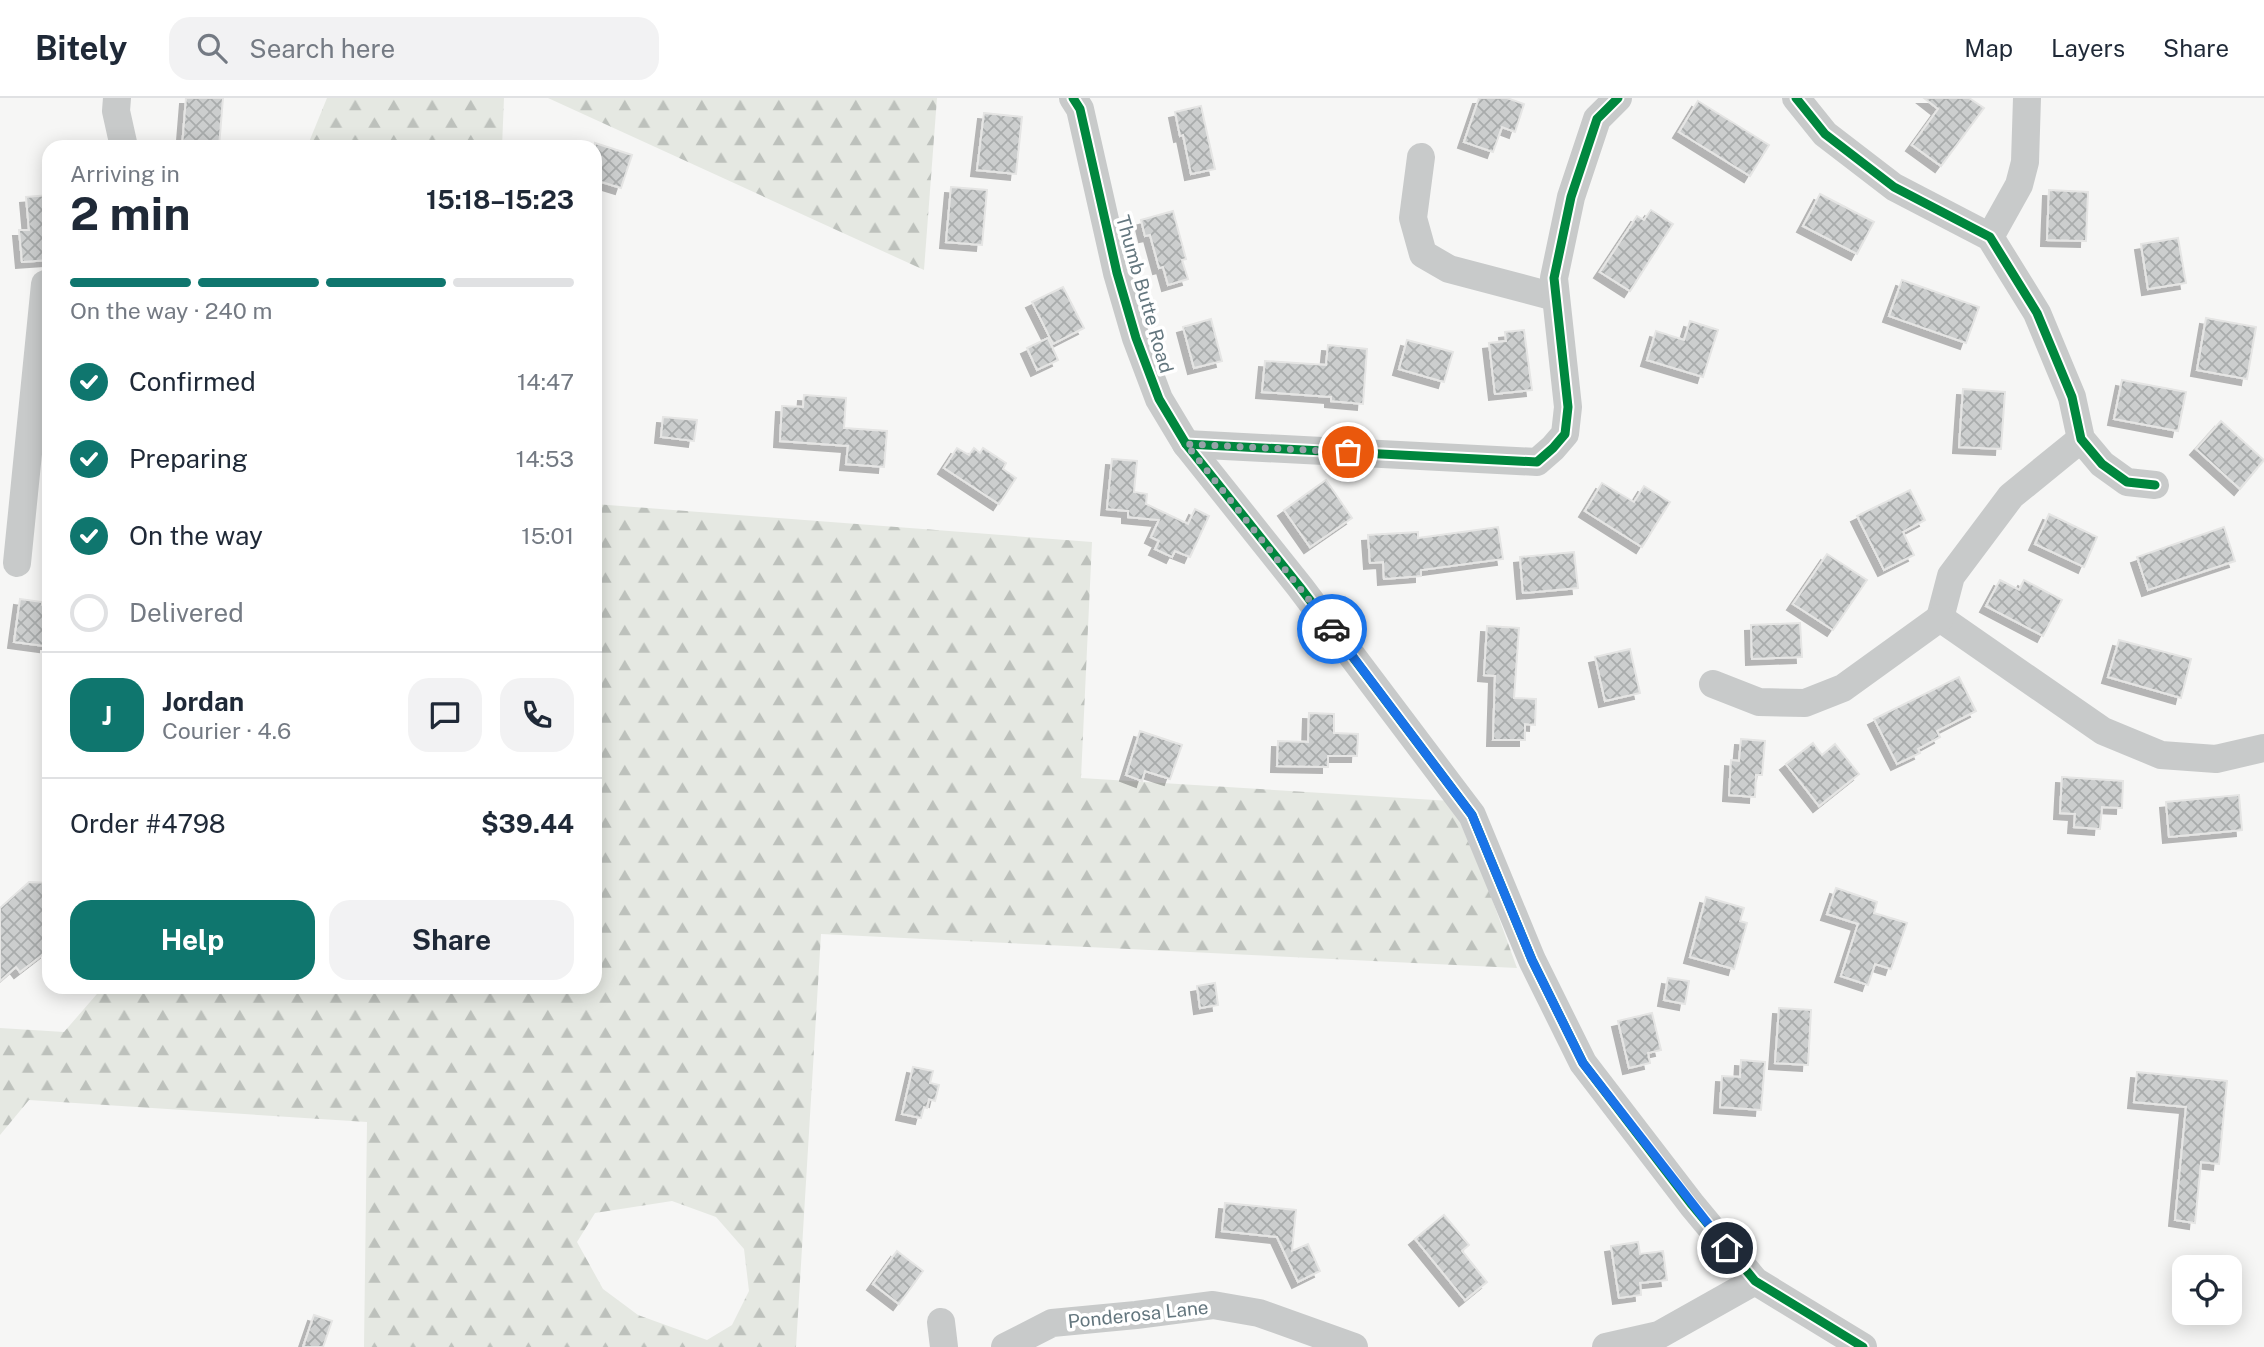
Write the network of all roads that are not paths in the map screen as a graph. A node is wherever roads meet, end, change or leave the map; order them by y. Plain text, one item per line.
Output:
1 (117, 98) edge
2 (1618, 98) edge
3 (1796, 98) edge
4 (2027, 98) edge
5 (1081, 102) edge
6 (122, 140) edge
7 (1421, 157) dead end
8 (1990, 237) junction
9 (1555, 297) junction
10 (42, 322) edge
11 (2081, 439) junction
12 (1186, 444) junction
13 (2155, 485) dead end
14 (17, 563) dead end
15 (1940, 618) junction
16 (1713, 684) dead end
17 (2264, 748) edge
18 (1755, 1281) junction
19 (1005, 1347) edge
20 (1354, 1347) edge
21 (1606, 1347) edge
22 (1863, 1347) edge

1 - 6 street
2 - 9 street
3 - 8 street
4 - 8 street
5 - 12 street, Thumb Butte Road
7 - 9 street
8 - 11 street
9 - 12 street
10 - 14 street
11 - 13 street
11 - 15 street
12 - 18 street, Thumb Butte Road
15 - 16 street
15 - 17 street
18 - 21 street
18 - 22 street, Thumb Butte Road
19 - 20 street, Ponderosa Lane

